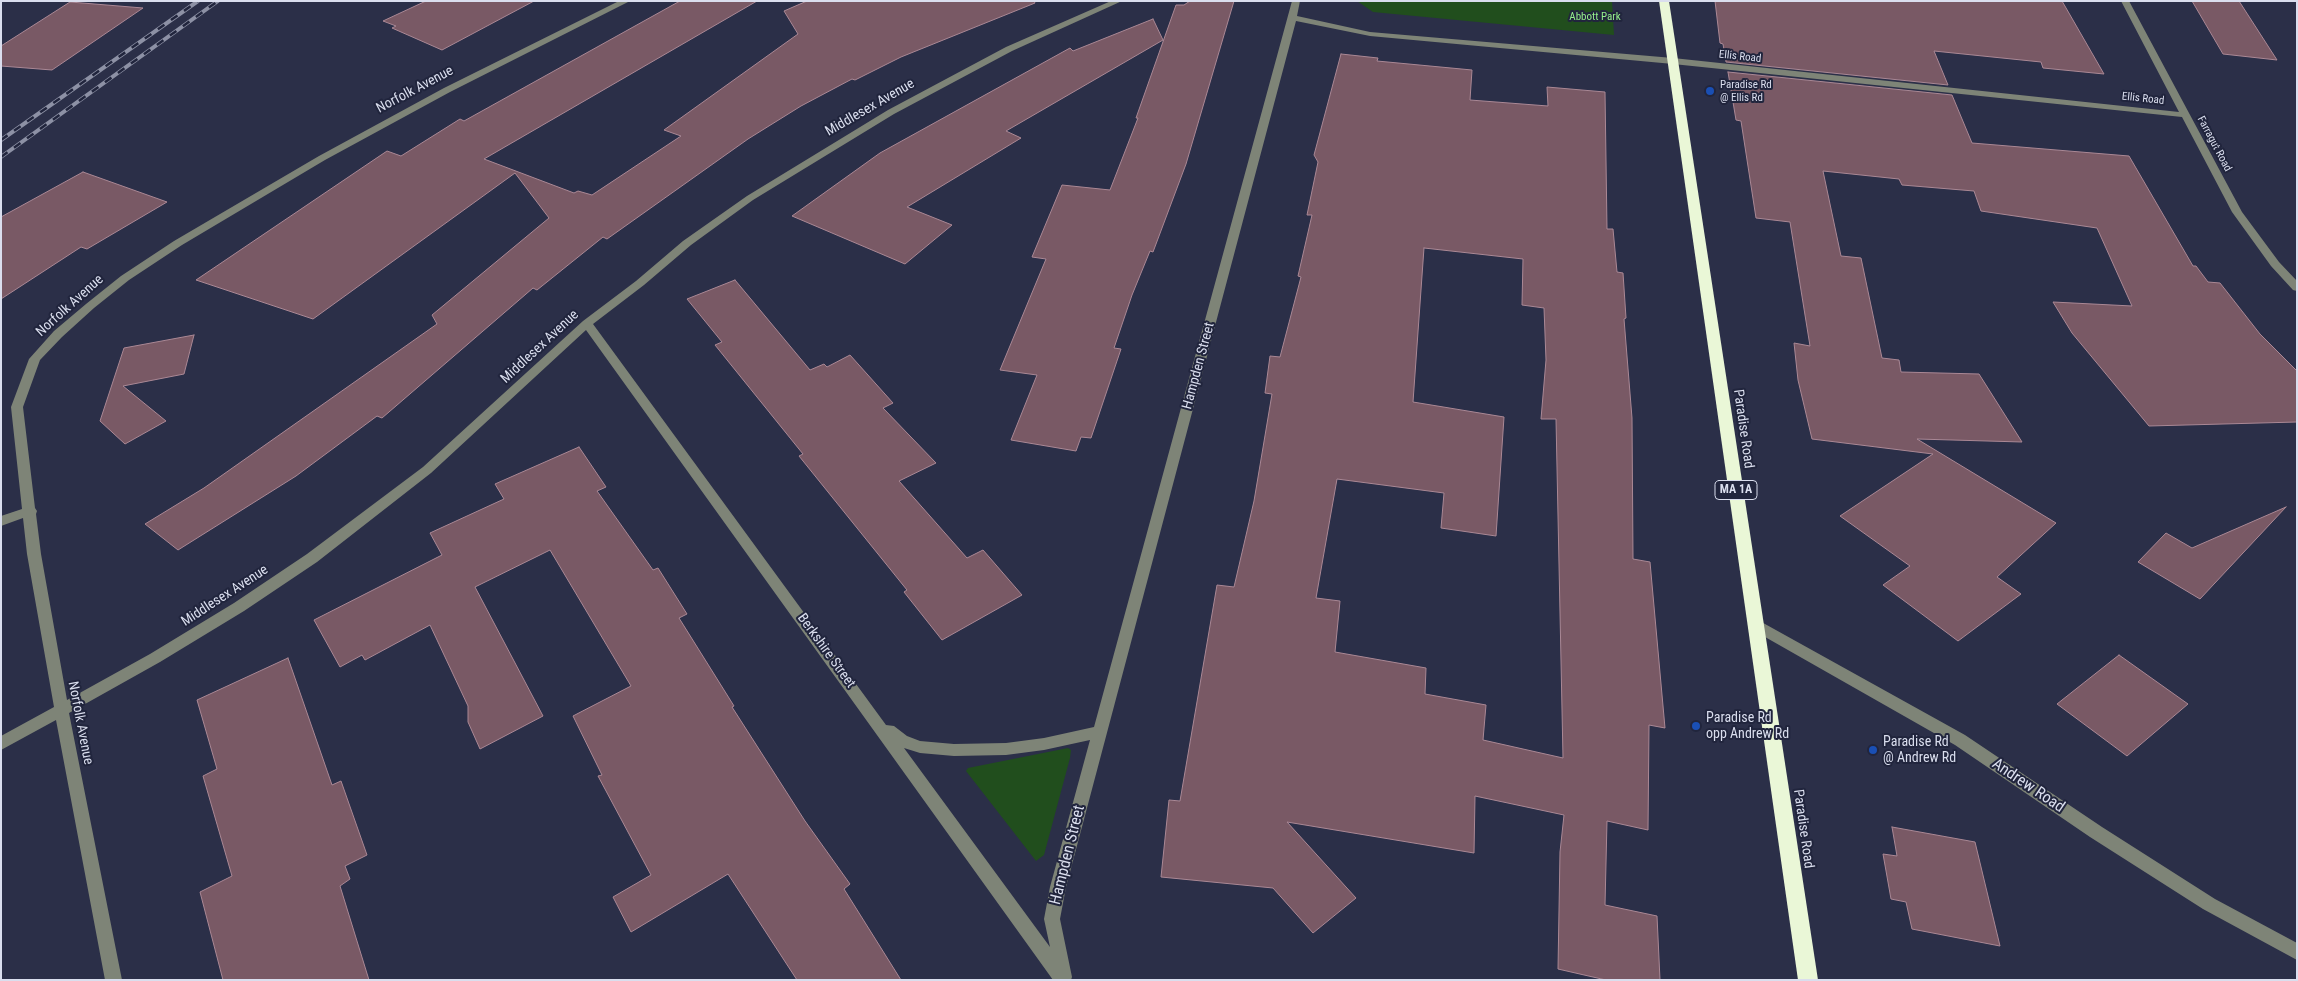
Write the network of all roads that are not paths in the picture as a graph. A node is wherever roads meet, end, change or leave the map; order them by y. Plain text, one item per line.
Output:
1 (626, 1) edge
2 (1118, 1) edge
3 (1296, 1) edge
4 (1664, 1) edge
5 (2125, 1) edge
6 (1293, 18) junction
7 (1673, 61) junction
8 (2185, 115) junction
9 (2297, 288) edge
10 (587, 323) junction
11 (31, 511) junction
12 (1, 522) edge
13 (1756, 625) junction
14 (62, 710) junction
15 (872, 714) junction
16 (1100, 732) junction
17 (1, 744) edge
18 (2297, 952) edge
19 (114, 980) edge
20 (1064, 980) edge
21 (1808, 980) edge

1 - 11 street, Norfolk Avenue
2 - 10 street, Middlesex Avenue
3 - 6 street, Hampden Street
4 - 7 highway, Paradise Road / MA 1A
5 - 8 street, Farragut Road
6 - 7 street, Ellis Road
6 - 16 street, Hampden Street
7 - 8 street, Ellis Road
7 - 13 highway, Paradise Road / MA 1A
8 - 9 street, Farragut Road
10 - 14 street, Middlesex Avenue
10 - 15 street, Berkshire Street
11 - 12 street
11 - 14 street, Norfolk Avenue
13 - 18 street, Andrew Road
13 - 21 highway, Paradise Road / MA 1A
14 - 17 street, Middlesex Avenue
14 - 19 street, Norfolk Avenue
15 - 16 street
15 - 20 street, Berkshire Street
16 - 20 street, Hampden Street

